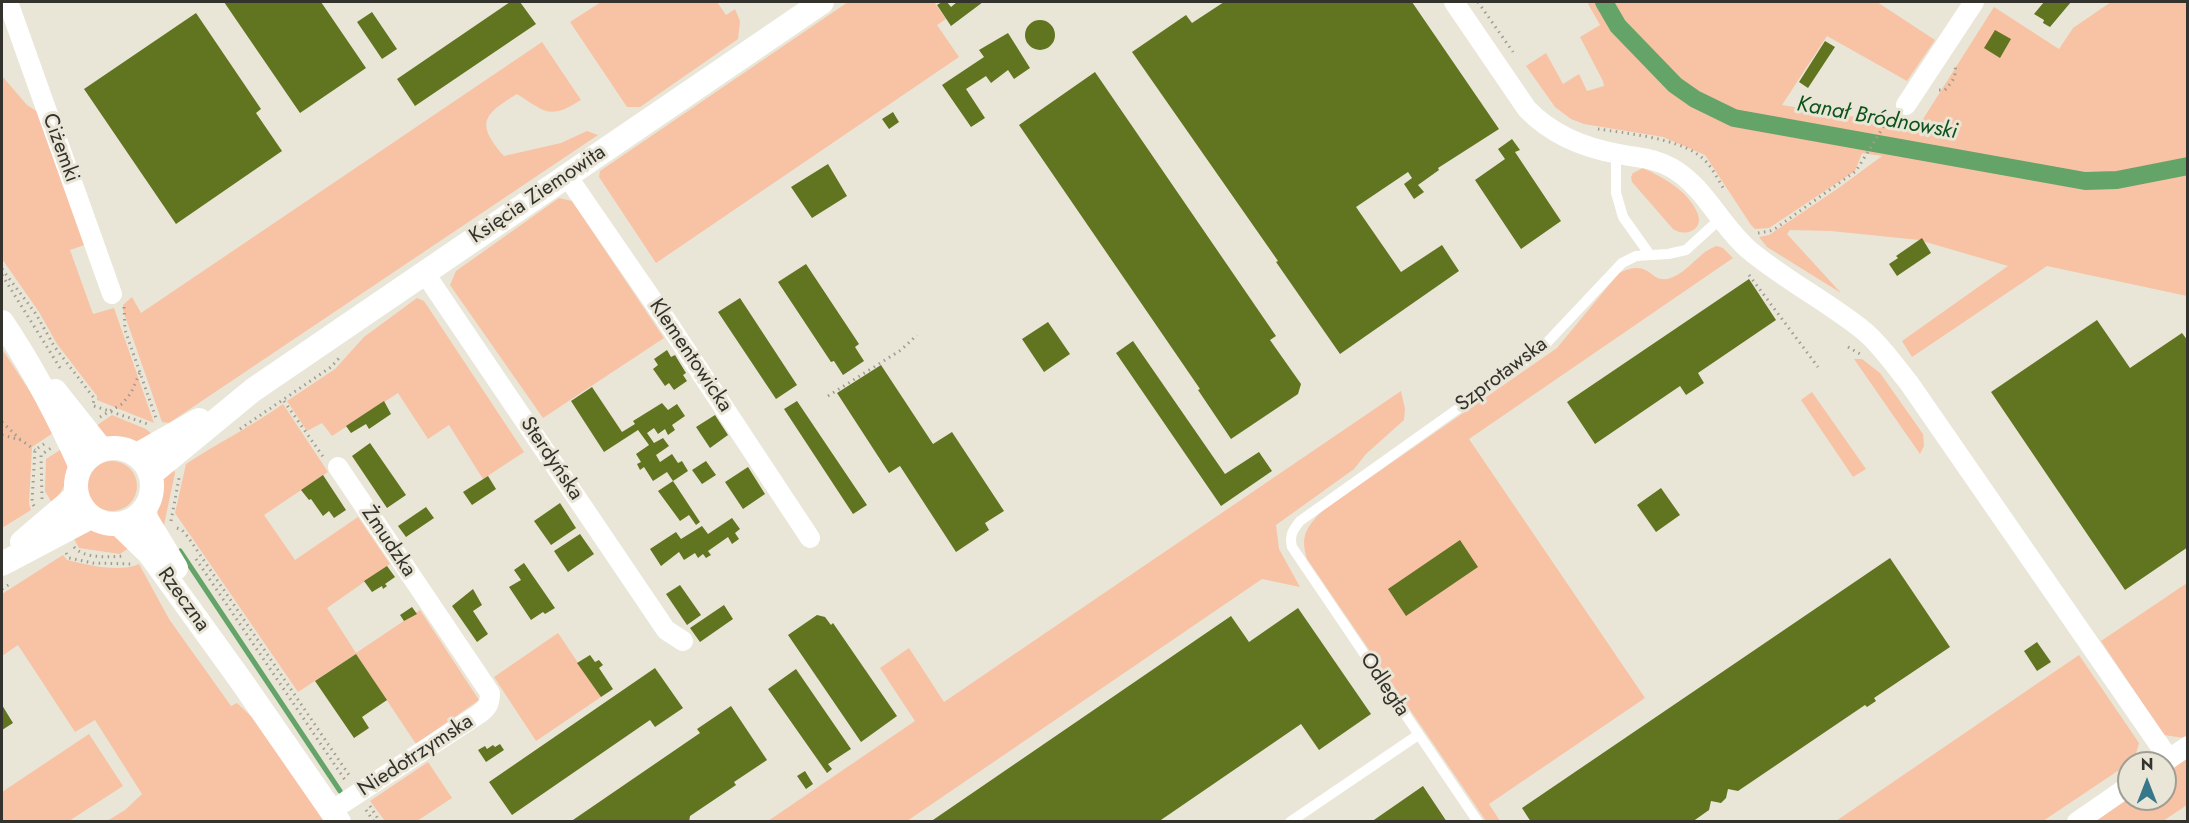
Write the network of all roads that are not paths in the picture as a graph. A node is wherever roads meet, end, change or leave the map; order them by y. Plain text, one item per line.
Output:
1 (8, 2) edge
2 (822, 2) edge
3 (1454, 2) edge
4 (1974, 2) edge
5 (1906, 105) dead end
6 (1616, 154) junction
7 (567, 176) junction
8 (1721, 218) junction
9 (1650, 255) junction
10 (424, 272) junction
11 (112, 294) dead end
12 (2, 322) edge
13 (26, 358) junction
14 (101, 449) junction
15 (144, 464) junction
16 (81, 467) junction
17 (338, 467) road end
18 (77, 495) junction
19 (142, 512) junction
20 (91, 517) junction
21 (119, 524) junction
22 (810, 538) dead end
23 (1292, 547) joint
24 (2, 562) edge
25 (683, 641) dead end
26 (242, 682) junction
27 (490, 693) joint
28 (1418, 735) junction
29 (2159, 751) edge
30 (2117, 794) edge
31 (335, 816) edge
32 (1290, 822) edge
33 (1478, 822) edge
34 (2077, 822) edge

1 - 11 street, Ciżemki
2 - 7 street, Księcia Ziemowita
3 - 6 street
4 - 5 street
6 - 8 street
6 - 9 lane
7 - 10 street, Księcia Ziemowita
7 - 22 street, Klementowicka
8 - 9 lane, Szprotawska
8 - 29 street
9 - 23 lane, Szprotawska
10 - 15 street, Księcia Ziemowita
10 - 25 street, Sterdyńska
12 - 13 street
13 - 14 street
13 - 16 street
14 - 15 street
14 - 16 street
15 - 19 street
16 - 18 street
17 - 27 street, Żmudzka
18 - 20 street
18 - 24 street
19 - 21 street
19 - 26 street, Rzeczna
20 - 21 street
20 - 24 street
21 - 26 street, Rzeczna
23 - 28 lane, Odległa
26 - 31 street, Rzeczna
27 - 31 street, Niedotrzymska
28 - 32 lane
28 - 33 lane, Odległa
30 - 34 street

